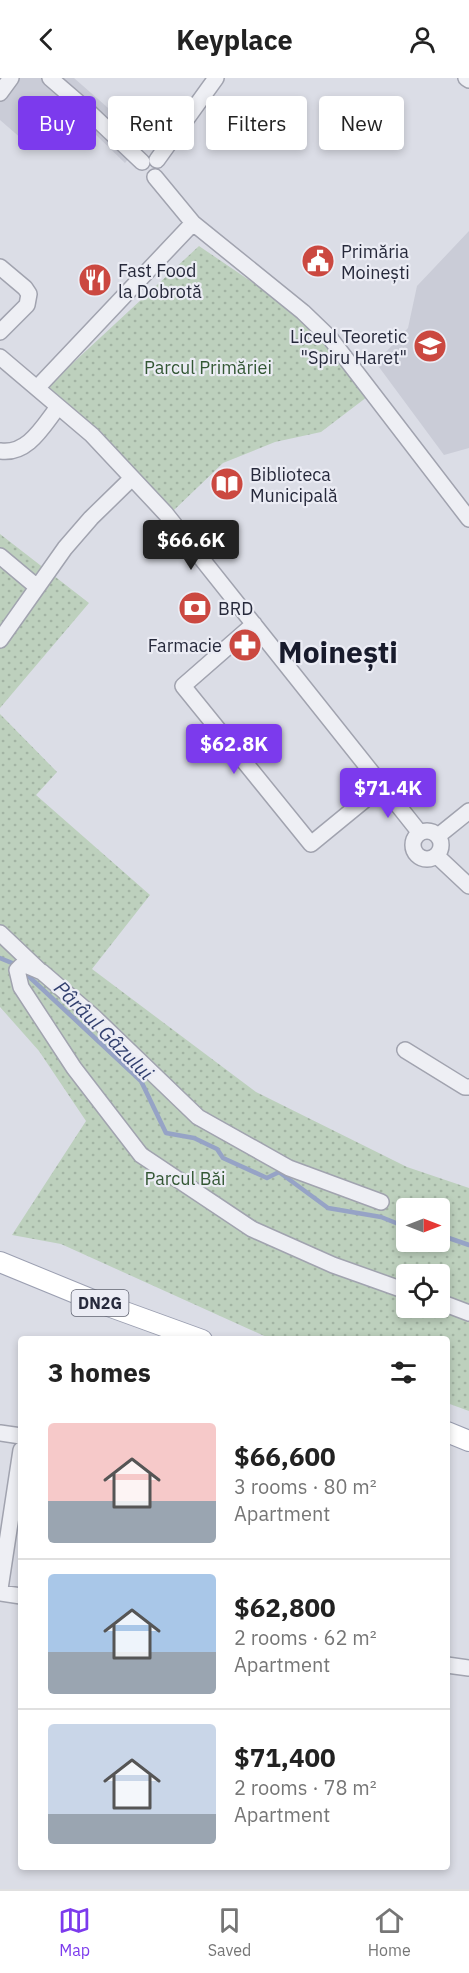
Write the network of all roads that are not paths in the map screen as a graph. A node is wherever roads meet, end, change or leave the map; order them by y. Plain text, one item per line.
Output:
1 (11, 78) edge
2 (50, 78) edge
3 (216, 78) edge
4 (0, 93) edge
5 (149, 161) junction
6 (194, 223) junction
7 (0, 267) edge
8 (0, 332) edge
9 (0, 357) edge
10 (37, 388) junction
11 (58, 407) junction
12 (0, 451) edge
13 (132, 478) junction
14 (469, 519) edge
15 (0, 556) edge
16 (37, 587) junction
17 (254, 624) junction
18 (0, 640) edge
19 (382, 785) junction
20 (469, 811) edge
21 (420, 833) junction
22 (438, 837) junction
23 (437, 856) junction
24 (469, 886) edge
25 (0, 933) edge
26 (42, 972) junction
27 (405, 1050) dead end
28 (469, 1087) edge
29 (381, 1202) dead end
30 (0, 1262) edge
31 (396, 1287) edge
32 (450, 1306) edge
33 (469, 1313) edge
34 (191, 1336) edge
35 (0, 1433) edge
36 (450, 1433) edge
37 (18, 1436) edge
38 (469, 1441) edge
39 (18, 1470) edge
40 (0, 1591) edge
41 (18, 1595) edge
42 (450, 1665) edge
43 (469, 1668) edge

1 - 4 street
2 - 5 street
3 - 5 street
5 - 6 street
6 - 10 street
6 - 14 street
7 - 8 street
9 - 10 street
10 - 11 street
11 - 12 street
11 - 13 street
13 - 16 street
13 - 17 street
15 - 16 street
16 - 18 street
17 - 19 street
17 - 19 street
19 - 21 street
20 - 22 street
21 - 22 street
21 - 23 street
22 - 23 street
23 - 24 street
25 - 26 street
26 - 29 street
26 - 31 street
27 - 28 street
30 - 34 main road, DN2G
32 - 33 street
35 - 37 street
36 - 38 main road
39 - 40 street
40 - 41 street
42 - 43 street

